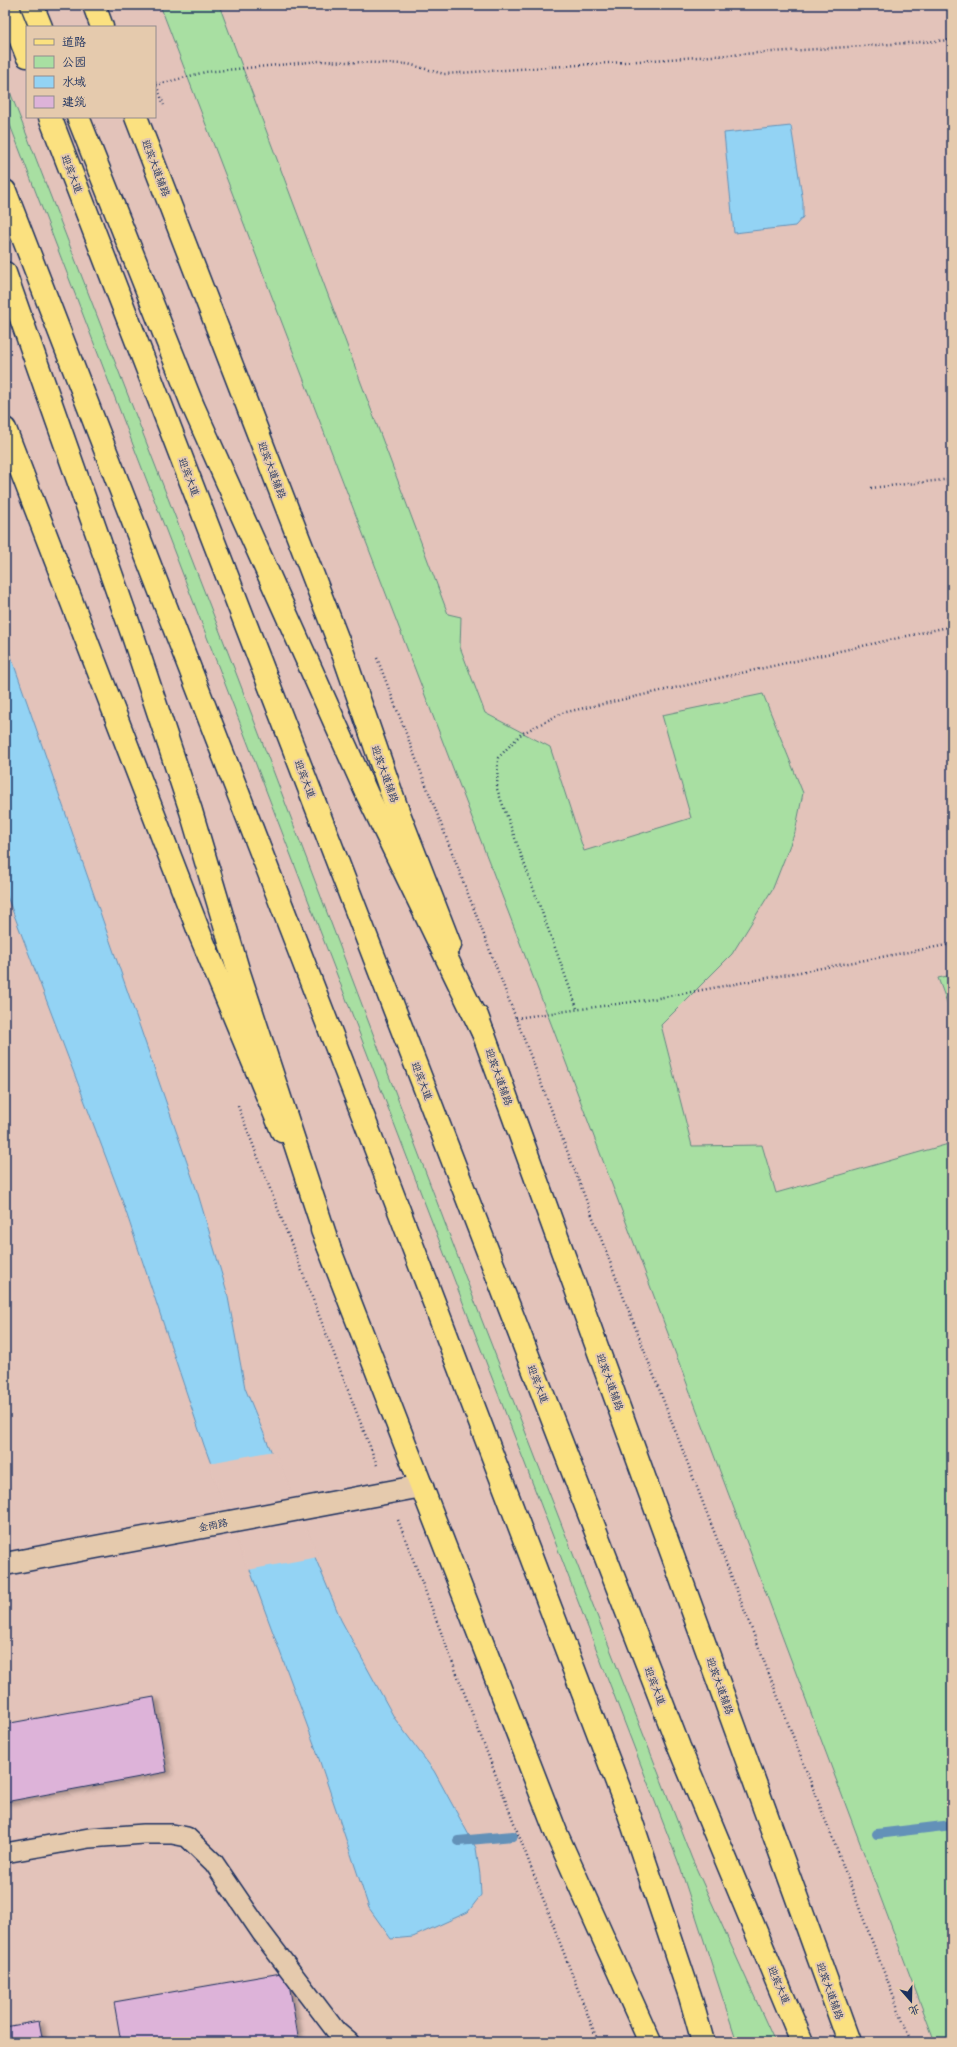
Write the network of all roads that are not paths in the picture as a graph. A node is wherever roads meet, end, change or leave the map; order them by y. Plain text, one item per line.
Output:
1 (7, 5) edge
2 (32, 5) edge
3 (94, 5) edge
4 (41, 26) edge
5 (102, 26) edge
6 (26, 53) edge
7 (50, 118) edge
8 (78, 118) edge
9 (136, 118) edge
10 (5, 191) edge
11 (5, 273) edge
12 (5, 429) edge
13 (484, 1034) junction
14 (329, 1247) junction
15 (422, 1486) junction
16 (5, 1564) edge
17 (5, 1853) edge
18 (349, 2042) edge
19 (650, 2042) edge
20 (703, 2042) edge
21 (802, 2042) edge
22 (849, 2042) edge

1 - 6 main road
2 - 4 main road
3 - 5 main road
7 - 21 main road, 迎宾大道
8 - 13 main road
9 - 13 main road, 迎宾大道辅路
10 - 20 main road
11 - 14 main road
12 - 14 main road
13 - 22 main road, 迎宾大道辅路
14 - 15 main road
15 - 16 street, 金雨路
15 - 19 main road
17 - 18 lane

